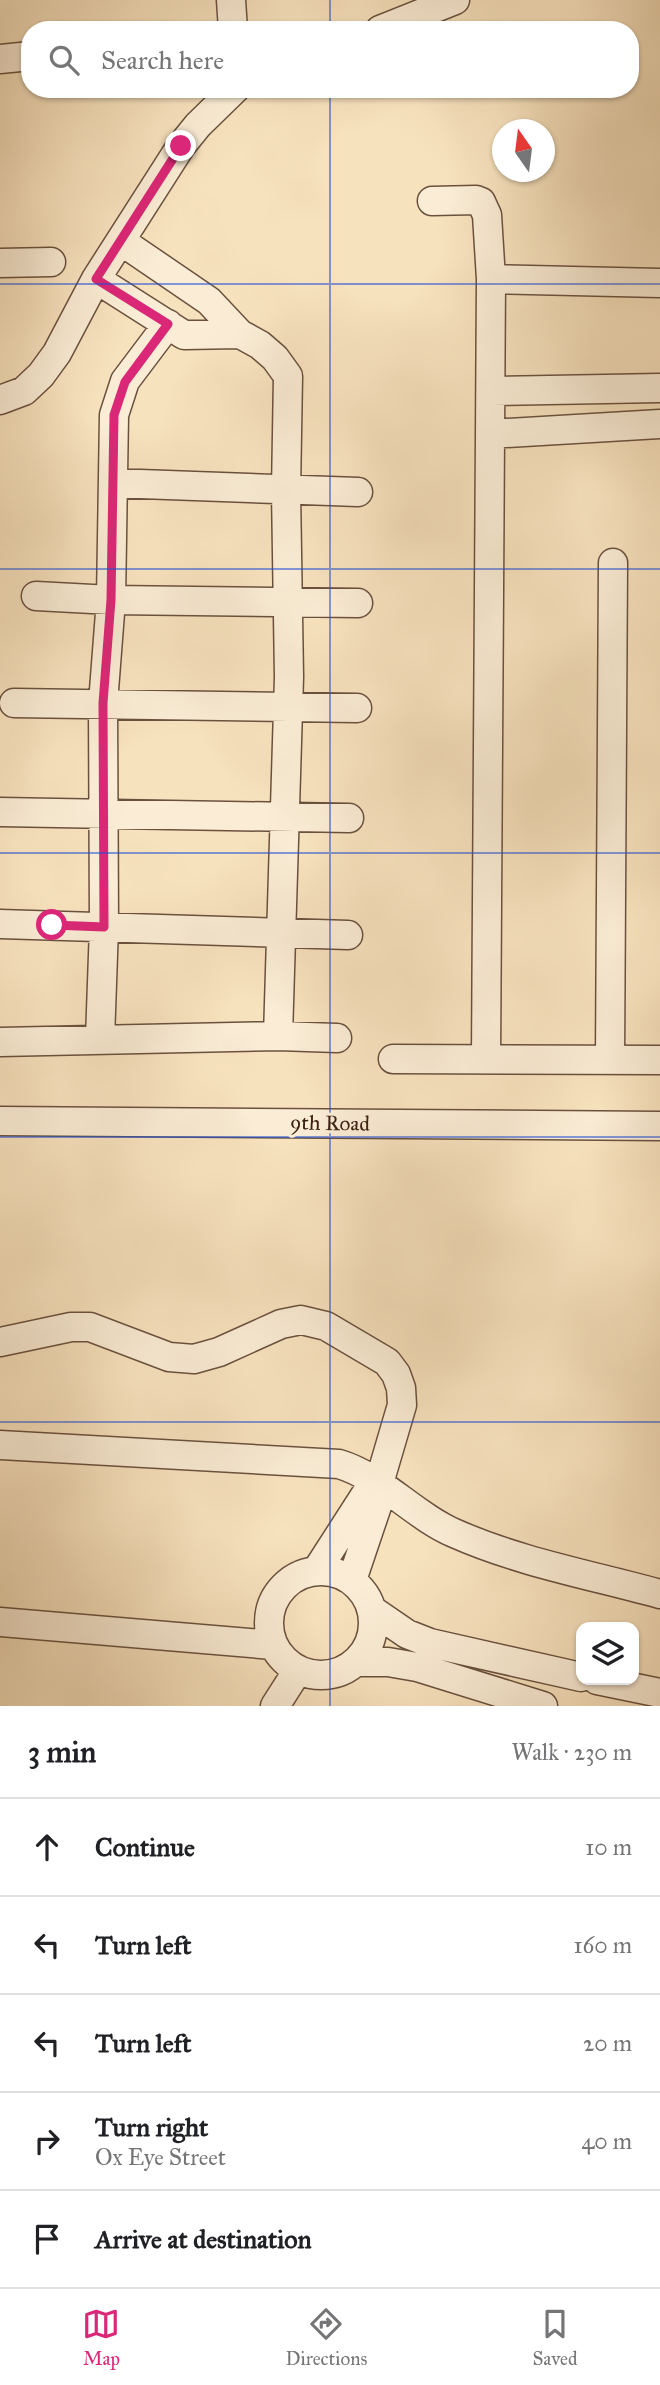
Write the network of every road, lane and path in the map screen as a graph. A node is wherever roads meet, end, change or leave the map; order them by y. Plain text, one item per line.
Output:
1 (231, 0) edge
2 (455, 0) edge
3 (232, 21) edge
4 (402, 21) edge
5 (21, 57) edge
6 (0, 59) edge
7 (226, 98) edge
8 (432, 201) dead end
9 (121, 241) junction
10 (51, 262) dead end
11 (0, 263) edge
12 (96, 279) junction
13 (491, 279) junction
14 (660, 283) edge
15 (168, 324) junction
16 (240, 334) junction
17 (660, 388) edge
18 (491, 391) junction
19 (0, 400) edge
20 (660, 424) edge
21 (491, 434) junction
22 (113, 483) junction
23 (286, 491) junction
24 (358, 492) dead end
25 (613, 563) dead end
26 (36, 596) dead end
27 (111, 600) junction
28 (288, 601) junction
29 (358, 603) dead end
30 (14, 703) dead end
31 (103, 703) junction
32 (288, 708) junction
33 (357, 708) dead end
34 (0, 812) edge
35 (105, 813) junction
36 (286, 817) junction
37 (349, 818) dead end
38 (0, 924) edge
39 (104, 927) junction
40 (280, 933) junction
41 (348, 935) dead end
42 (278, 1036) junction
43 (337, 1038) dead end
44 (100, 1039) junction
45 (0, 1042) edge
46 (393, 1059) dead end
47 (486, 1059) junction
48 (610, 1060) junction
49 (660, 1060) edge
50 (0, 1121) edge
51 (660, 1126) edge
52 (0, 1342) edge
53 (0, 1446) edge
54 (379, 1480) junction
55 (317, 1570) junction
56 (352, 1580) junction
57 (660, 1594) edge
58 (372, 1610) junction
59 (0, 1622) edge
60 (273, 1645) junction
61 (356, 1662) junction
62 (298, 1670) junction
63 (576, 1676) edge
64 (603, 1689) edge
65 (660, 1693) edge
66 (275, 1706) edge
67 (543, 1706) edge

1 - 3 street
2 - 4 street
5 - 6 street
7 - 9 street
8 - 13 street
9 - 12 street
9 - 16 street
10 - 11 street
12 - 15 street
12 - 19 street
13 - 14 street
13 - 18 street
15 - 16 street
15 - 22 street
16 - 23 street
17 - 18 street
18 - 21 street
20 - 21 street
21 - 47 street
22 - 23 street
22 - 27 street
23 - 24 street
23 - 28 street
25 - 48 street
26 - 27 street
27 - 28 street
27 - 31 street
28 - 29 street
28 - 32 street
30 - 31 street
31 - 32 street
31 - 35 street
32 - 33 street
32 - 36 street
34 - 35 street
35 - 36 street
35 - 39 street
36 - 37 street
36 - 40 street
38 - 39 street
39 - 40 street
39 - 44 street
40 - 41 street
40 - 42 street
42 - 43 street
42 - 44 street
44 - 45 street
46 - 47 street
47 - 48 street
48 - 49 street
50 - 51 street, 9th Road
52 - 54 street
53 - 54 street
54 - 55 street
54 - 56 street
54 - 57 street
55 - 56 street
55 - 60 street
56 - 58 street
58 - 61 street
58 - 63 street
59 - 60 street
60 - 62 street
61 - 62 street
61 - 67 street
62 - 66 street
64 - 65 street

